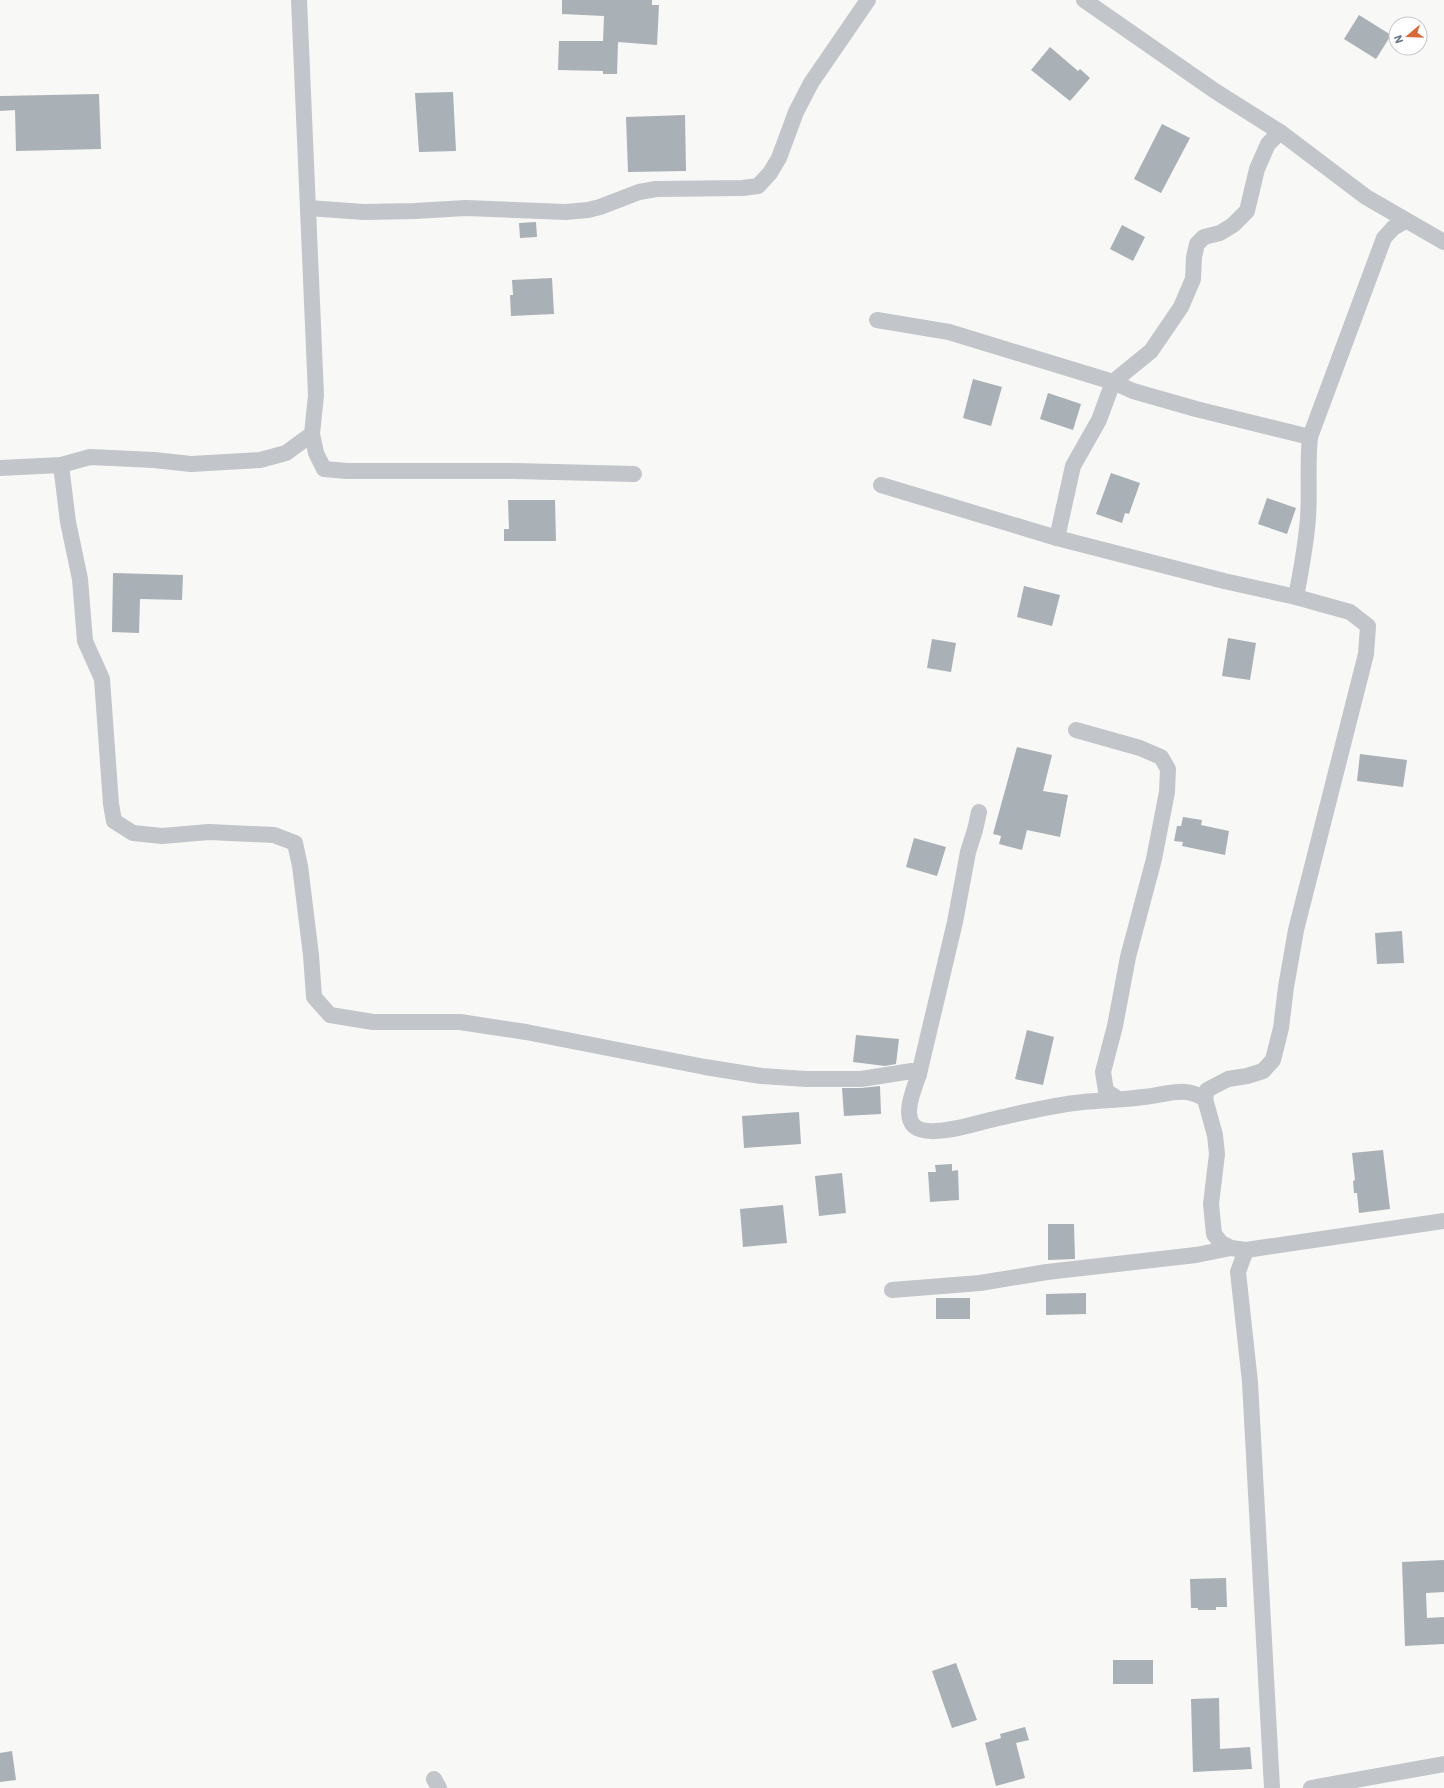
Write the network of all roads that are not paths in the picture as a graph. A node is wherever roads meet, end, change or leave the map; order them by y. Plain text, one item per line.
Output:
1 (299, 0) edge
2 (868, 0) edge
3 (1084, 0) edge
4 (1280, 132) junction
5 (308, 208) junction
6 (1405, 221) junction
7 (1444, 242) edge
8 (877, 320) dead end
9 (1113, 382) junction
10 (312, 434) junction
11 (1310, 437) junction
12 (61, 465) junction
13 (0, 468) edge
14 (634, 474) dead end
15 (882, 485) dead end
16 (1057, 538) junction
17 (1296, 597) junction
18 (1076, 730) dead end
19 (978, 812) dead end
20 (919, 1074) junction
21 (1118, 1099) junction
22 (1205, 1099) junction
23 (1444, 1221) edge
24 (1238, 1249) junction
25 (892, 1290) dead end
26 (1444, 1764) edge
27 (1272, 1788) edge
28 (1311, 1788) edge

1 - 5 street
2 - 5 street
3 - 4 street
4 - 6 street
4 - 9 street
5 - 10 street
6 - 7 street
6 - 11 street
8 - 9 street
9 - 11 street
9 - 16 street
10 - 12 street
10 - 14 street
11 - 17 street
12 - 13 street
12 - 20 street
15 - 16 street
16 - 17 street
17 - 22 street
18 - 21 street
19 - 20 street
20 - 21 street
21 - 22 street
22 - 24 street
23 - 24 street
24 - 25 street
24 - 27 street
26 - 28 street

